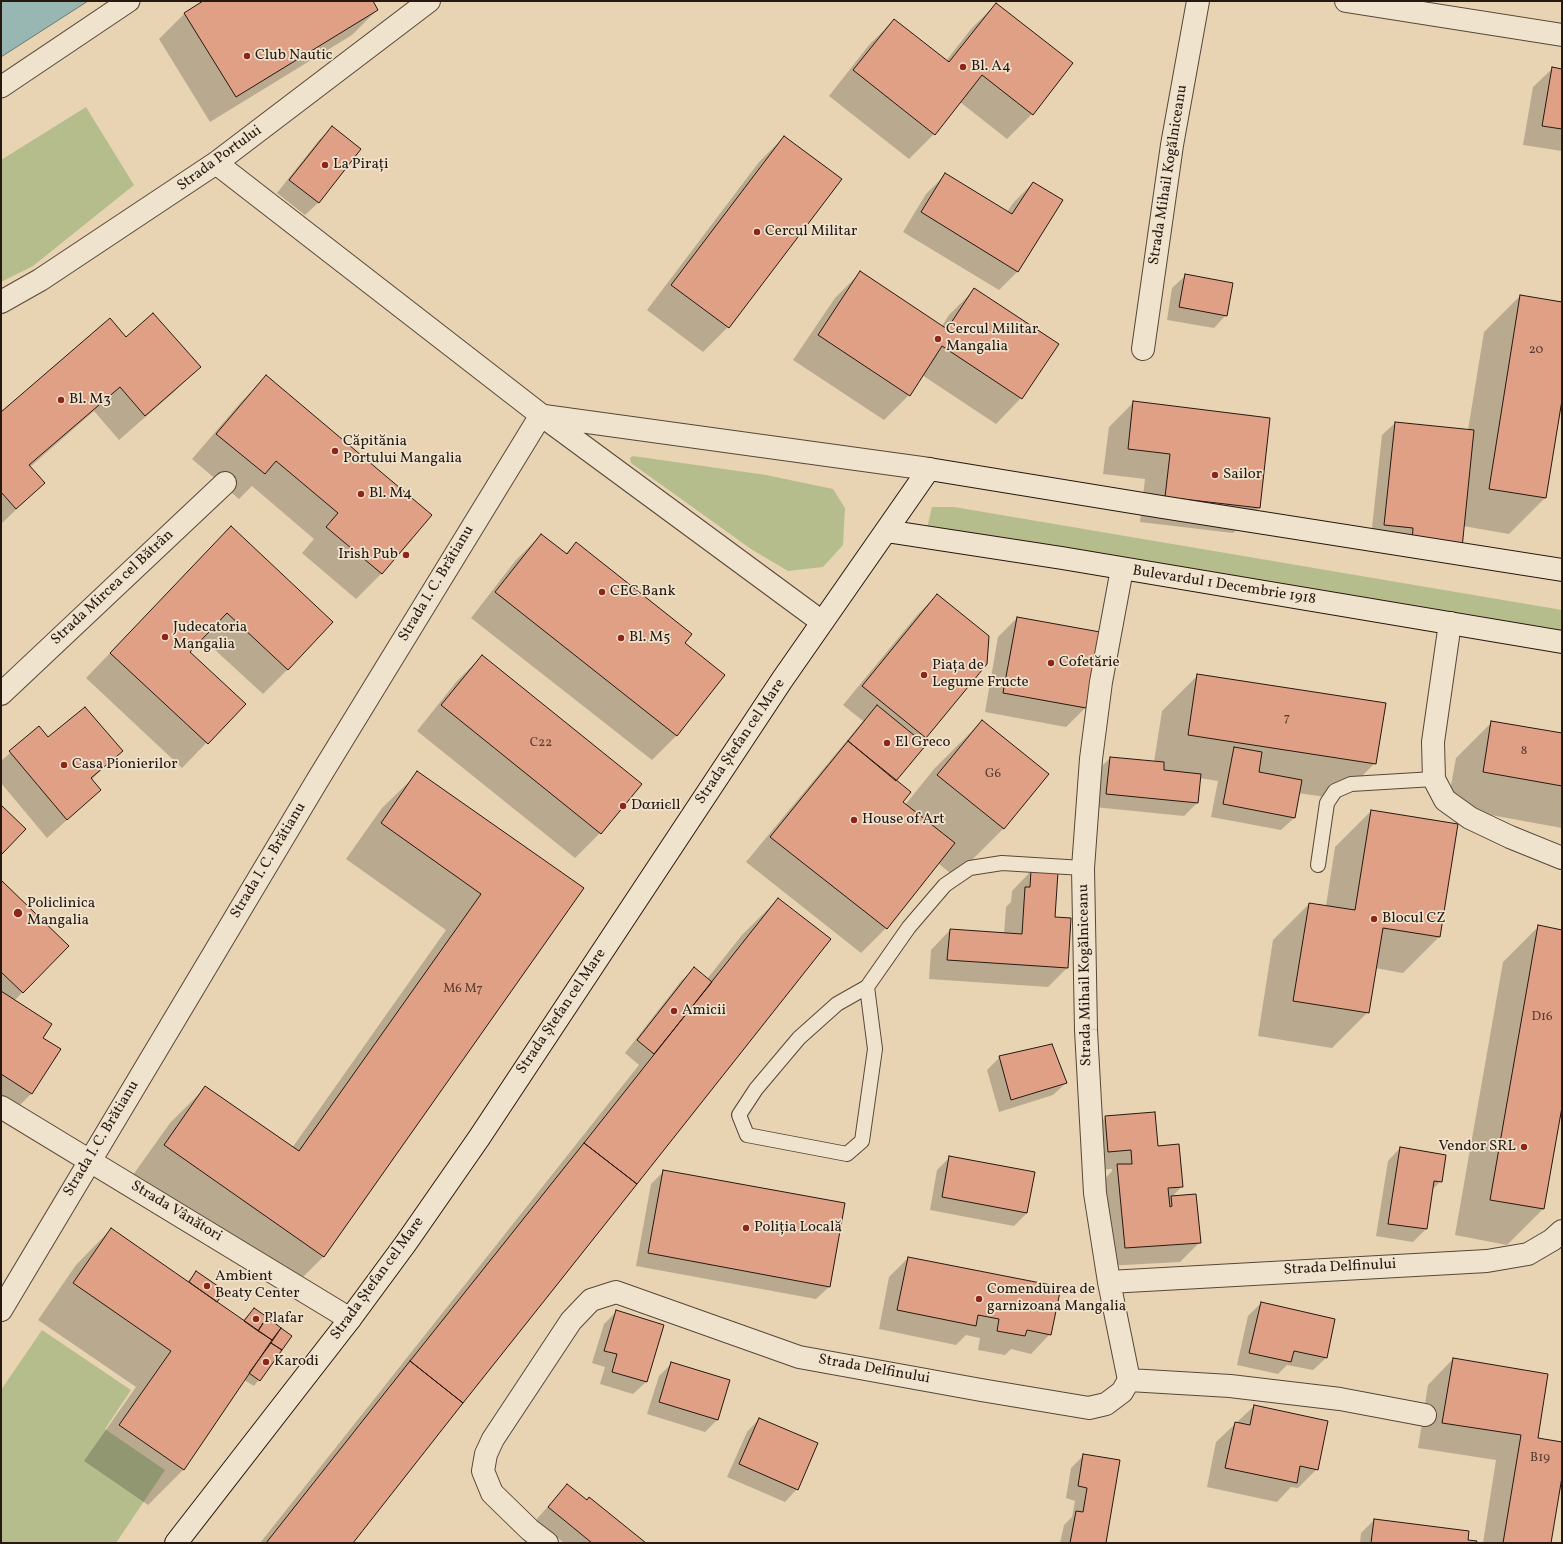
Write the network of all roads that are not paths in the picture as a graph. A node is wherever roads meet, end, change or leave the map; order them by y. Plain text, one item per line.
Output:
1 (129, 1) edge
2 (428, 1) edge
3 (1198, 1) edge
4 (1346, 1) edge
5 (1562, 35) edge
6 (1, 87) edge
7 (216, 163) junction
8 (1, 302) edge
9 (1143, 349) dead end
10 (541, 416) junction
11 (930, 469) junction
12 (225, 483) dead end
13 (886, 531) junction
14 (1122, 569) junction
15 (1562, 570) edge
16 (822, 622) junction
17 (1450, 623) junction
18 (1562, 642) edge
19 (1, 694) edge
20 (1434, 779) junction
21 (1562, 858) edge
22 (1318, 865) dead end
23 (1084, 868) junction
24 (867, 987) junction
25 (1, 1107) edge
26 (90, 1160) junction
27 (1562, 1231) edge
28 (1109, 1282) junction
29 (1, 1310) edge
30 (350, 1319) junction
31 (1129, 1380) junction
32 (1425, 1416) dead end
33 (176, 1543) edge
34 (547, 1543) edge

1 - 6 street
2 - 7 street, Strada Portului
3 - 9 street, Strada Mihail Kogălniceanu
4 - 5 street
7 - 8 street, Strada Portului
7 - 10 street
10 - 11 street
10 - 16 street
10 - 26 street, Strada I. C. Brătianu
11 - 13 street, Strada Ștefan cel Mare
11 - 15 street
12 - 19 street, Strada Mircea cel Bătrân
13 - 14 street, Bulevardul 1 Decembrie 1918
13 - 16 street, Strada Ștefan cel Mare
14 - 17 street, Bulevardul 1 Decembrie 1918
14 - 23 street, Strada Mihail Kogălniceanu
16 - 30 street, Strada Ștefan cel Mare
17 - 18 street, Bulevardul 1 Decembrie 1918
17 - 20 street
20 - 21 street
20 - 22 lane
23 - 24 lane
23 - 28 street, Strada Mihail Kogălniceanu
24 - 24 lane
25 - 26 street, Strada Vânători
26 - 29 street, Strada I. C. Brătianu
26 - 30 street, Strada Vânători
27 - 28 street, Strada Delfinului
28 - 31 street, Strada Mihail Kogălniceanu
30 - 33 street, Strada Ștefan cel Mare
31 - 32 street
31 - 34 street, Strada Delfinului

